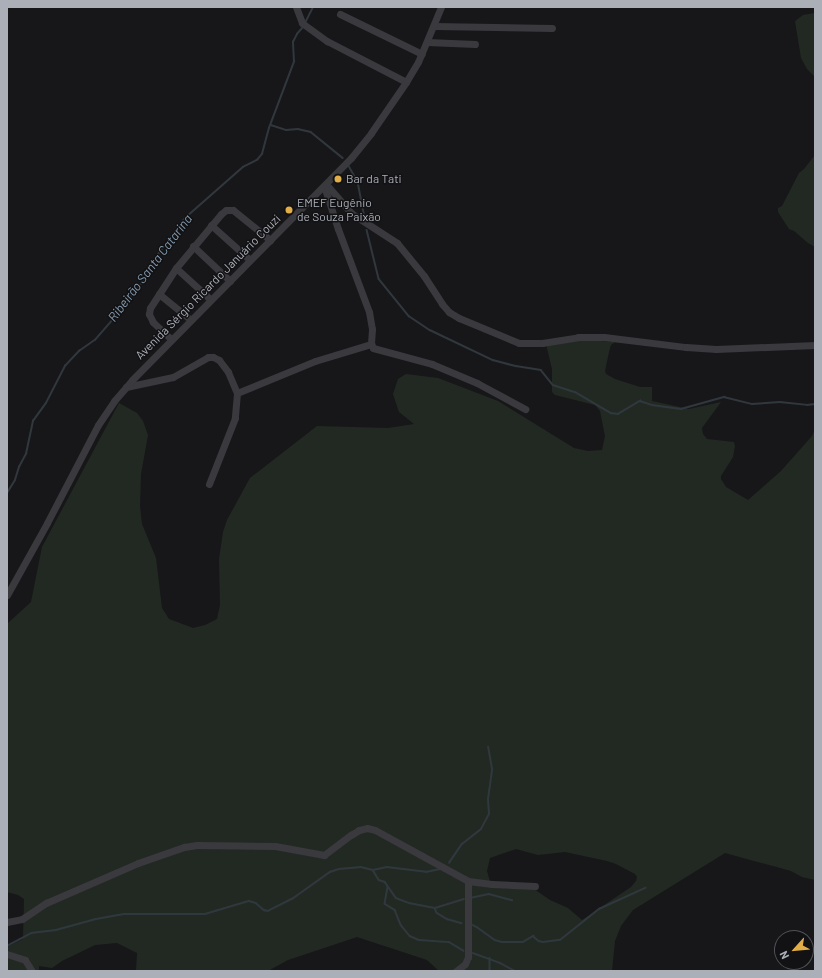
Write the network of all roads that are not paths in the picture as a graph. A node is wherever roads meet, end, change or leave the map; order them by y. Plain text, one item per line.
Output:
1 (296, 7) edge
2 (441, 7) edge
3 (340, 14) dead end
4 (434, 26) junction
5 (552, 28) dead end
6 (427, 42) junction
7 (475, 44) dead end
8 (422, 54) junction
9 (406, 82) junction
10 (325, 185) junction
11 (211, 225) junction
12 (270, 240) junction
13 (193, 246) junction
14 (250, 260) junction
15 (176, 268) junction
16 (230, 280) junction
17 (159, 294) junction
18 (211, 300) junction
19 (191, 320) junction
20 (172, 339) junction
21 (371, 344) junction
22 (815, 345) edge
23 (125, 387) junction
24 (237, 392) junction
25 (525, 409) dead end
26 (209, 484) dead end
27 (7, 595) edge
28 (468, 881) junction
29 (535, 886) dead end
30 (7, 922) edge
31 (7, 954) edge
32 (32, 971) edge
33 (456, 971) edge

1 - 9 street
2 - 4 street, Avenida Sérgio Ricardo Januário Couzi
3 - 8 street
4 - 5 street
4 - 6 street, Avenida Sérgio Ricardo Januário Couzi
6 - 7 street
6 - 8 street, Avenida Sérgio Ricardo Januário Couzi
8 - 9 street, Avenida Sérgio Ricardo Januário Couzi
9 - 10 street, Avenida Sérgio Ricardo Januário Couzi
10 - 12 street, Avenida Sérgio Ricardo Januário Couzi
10 - 21 street
10 - 22 street
11 - 12 street
11 - 13 street
11 - 14 street
12 - 14 street, Avenida Sérgio Ricardo Januário Couzi
13 - 15 street
13 - 16 street
14 - 16 street, Avenida Sérgio Ricardo Januário Couzi
15 - 17 street
15 - 18 street
16 - 18 street, Avenida Sérgio Ricardo Januário Couzi
17 - 19 street
17 - 20 street
18 - 19 street, Avenida Sérgio Ricardo Januário Couzi
19 - 20 street, Avenida Sérgio Ricardo Januário Couzi
20 - 23 street, Avenida Sérgio Ricardo Januário Couzi
21 - 24 street
21 - 25 street
23 - 24 street
23 - 27 street, Avenida Sérgio Ricardo Januário Couzi
24 - 26 street
28 - 29 street
28 - 30 street
28 - 33 street
31 - 32 street

